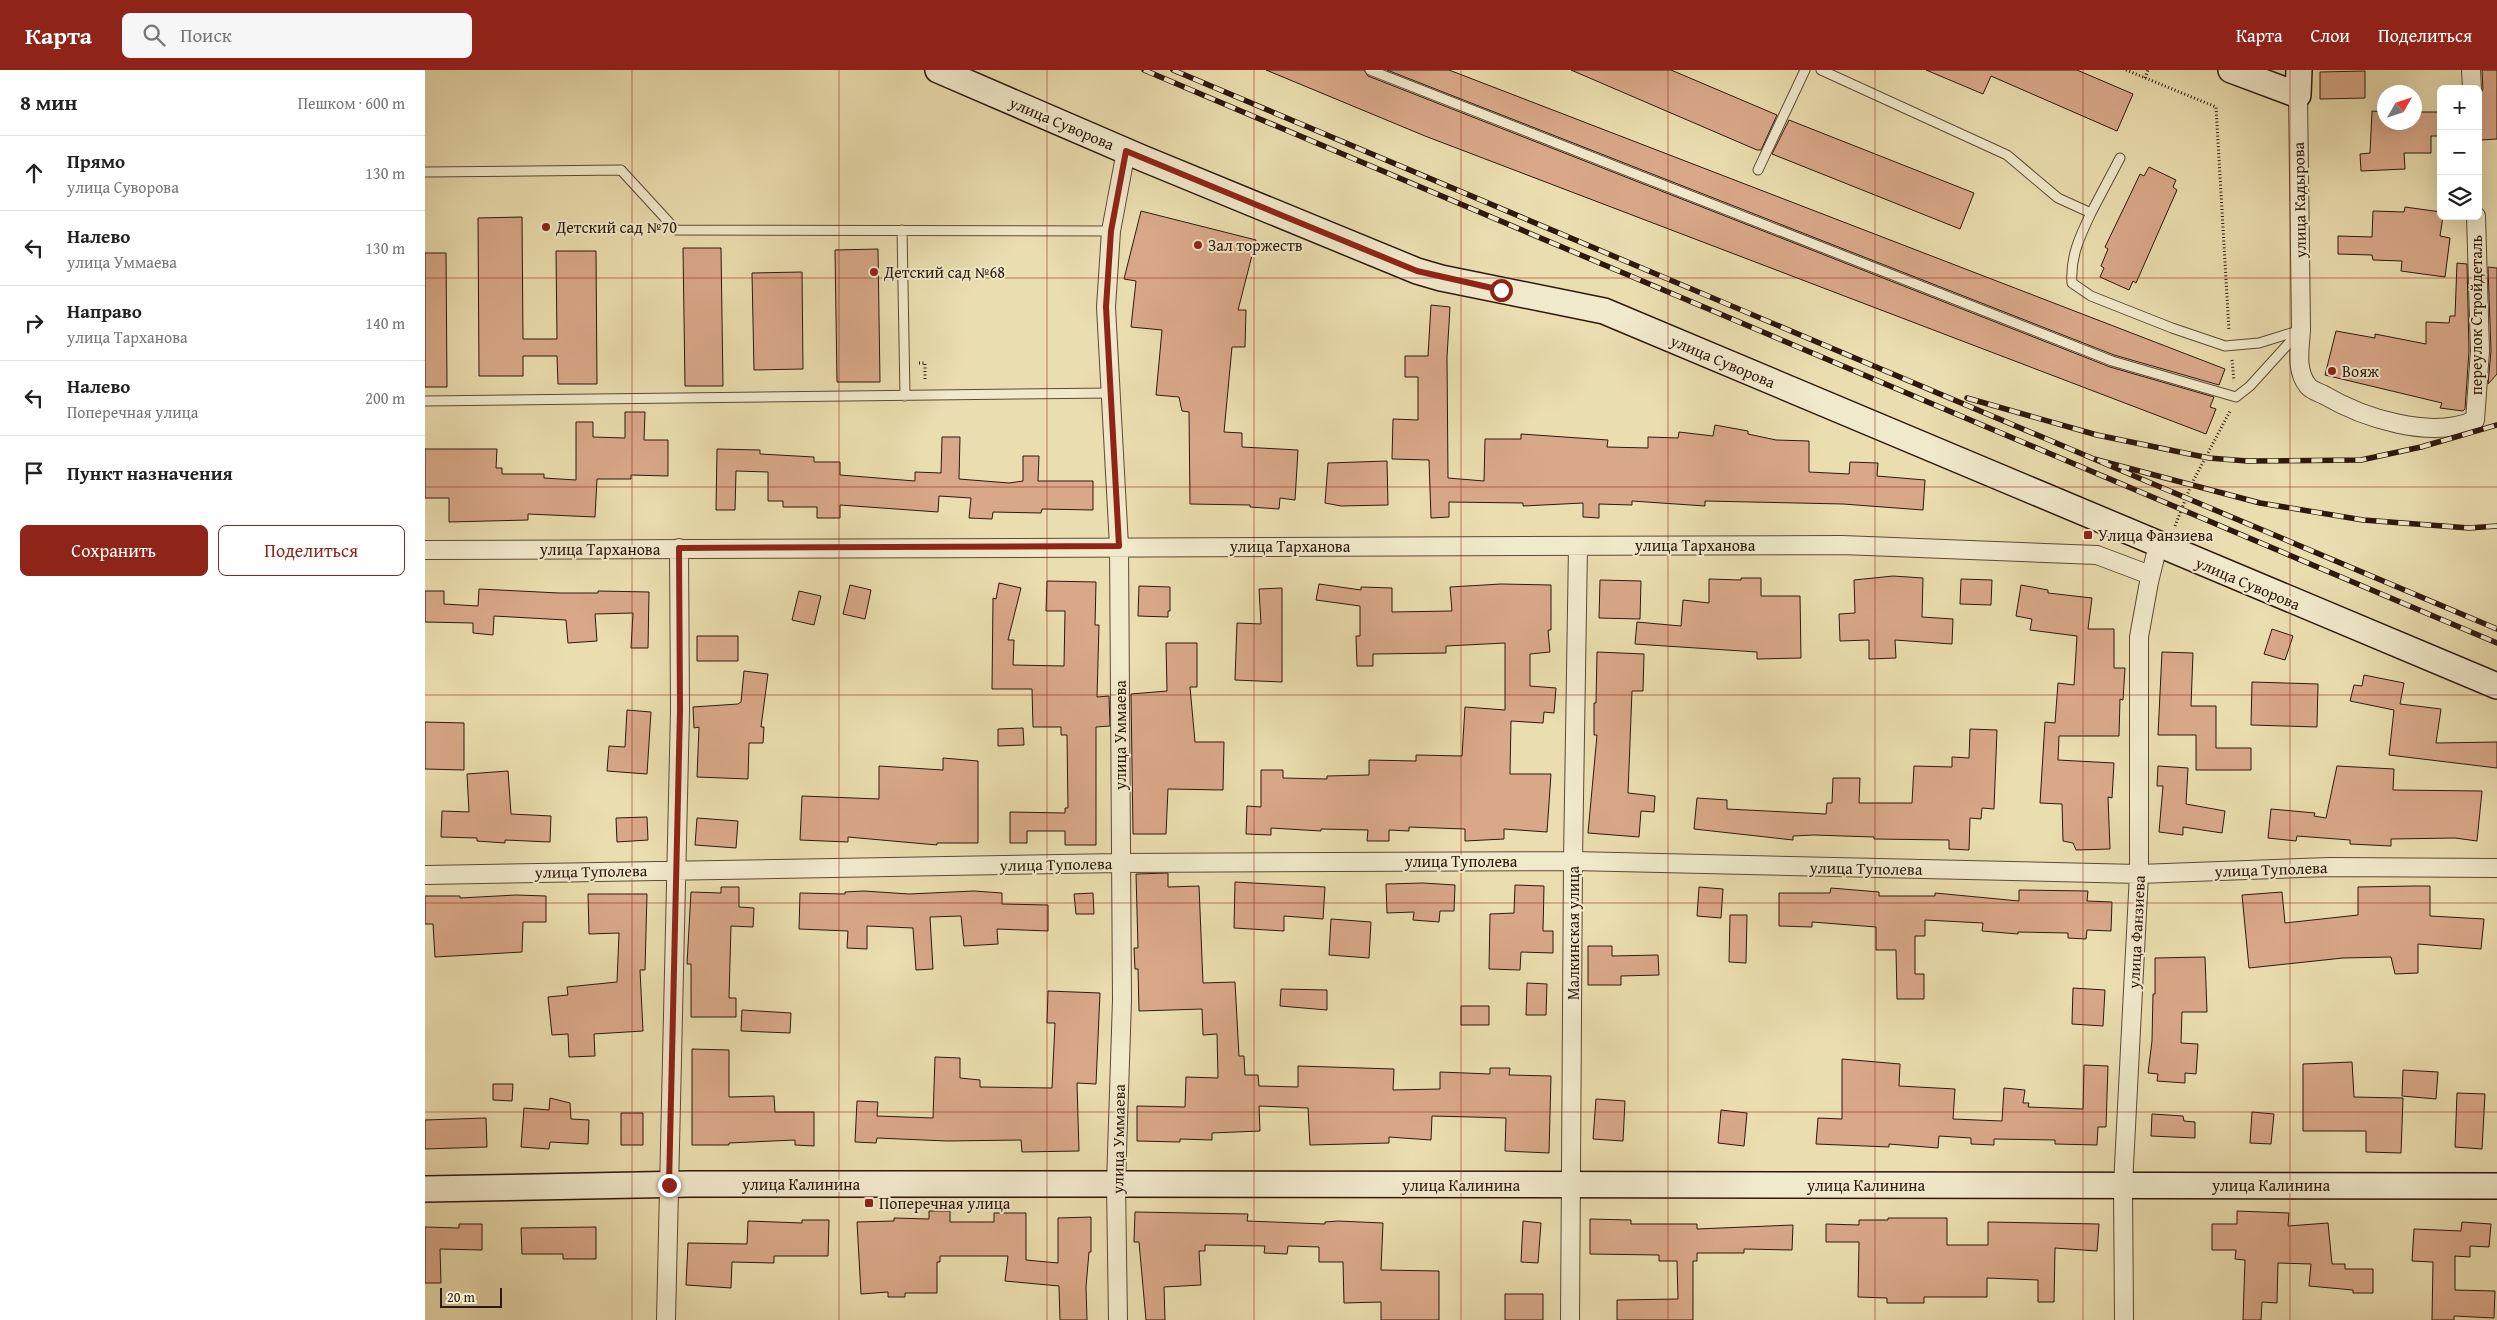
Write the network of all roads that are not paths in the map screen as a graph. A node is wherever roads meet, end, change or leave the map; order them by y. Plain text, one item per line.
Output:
1 (938, 70) edge
2 (1370, 70) edge
3 (1805, 70) edge
4 (1821, 70) edge
5 (2231, 70) edge
6 (2299, 70) edge
7 (2471, 70) edge
8 (2472, 85) edge
9 (2298, 95) junction
10 (1126, 151) junction
11 (2120, 158) dead end
12 (1758, 170) dead end
13 (425, 172) edge
14 (2091, 213) junction
15 (2475, 220) edge
16 (902, 230) junction
17 (1111, 231) junction
18 (2301, 330) junction
19 (1113, 393) junction
20 (905, 396) junction
21 (425, 401) edge
22 (2166, 537) junction
23 (1119, 546) junction
24 (1579, 546) junction
25 (679, 548) junction
26 (425, 550) edge
27 (2151, 574) junction
28 (2497, 686) edge
29 (1573, 861) junction
30 (1120, 863) junction
31 (2497, 868) edge
32 (675, 870) junction
33 (2139, 874) junction
34 (425, 875) edge
35 (1116, 1184) junction
36 (669, 1185) junction
37 (1572, 1185) junction
38 (2123, 1185) junction
39 (2497, 1186) edge
40 (425, 1189) edge
41 (666, 1320) edge
42 (1118, 1320) edge
43 (1571, 1320) edge
44 (2124, 1320) edge

1 - 10 street, улица Суворова
2 - 18 lane
3 - 12 lane
4 - 14 lane
5 - 9 street
6 - 9 street, улица Кадырова
7 - 8 street
9 - 18 street, улица Кадырова
10 - 17 street, улица Уммаева
10 - 22 street, улица Суворова
11 - 14 lane
13 - 16 lane
14 - 18 lane
15 - 18 street, переулок Стройдеталь
16 - 17 lane
16 - 20 lane
17 - 19 street, улица Уммаева
19 - 20 lane
19 - 23 street, улица Уммаева
20 - 21 lane
22 - 27 street, улица Фанзиева
22 - 28 street, улица Суворова
23 - 24 street, улица Тарханова
23 - 25 street, улица Тарханова
23 - 30 street, улица Уммаева
24 - 27 street, улица Тарханова
24 - 29 street, Малкинская улица
25 - 26 street, улица Тарханова
25 - 32 street
27 - 33 street, улица Фанзиева
29 - 30 street, улица Туполева
29 - 33 street, улица Туполева
29 - 37 street, Малкинская улица
30 - 32 street, улица Туполева
30 - 35 street, улица Уммаева
31 - 33 street, улица Туполева
32 - 34 street, улица Туполева
32 - 36 street
33 - 38 street, улица Фанзиева
35 - 36 street, улица Калинина
35 - 37 street, улица Калинина
35 - 42 street, улица Уммаева
36 - 40 street, улица Калинина
36 - 41 street
37 - 38 street, улица Калинина
37 - 43 street, Малкинская улица
38 - 39 street, улица Калинина
38 - 44 street, улица Фанзиева

